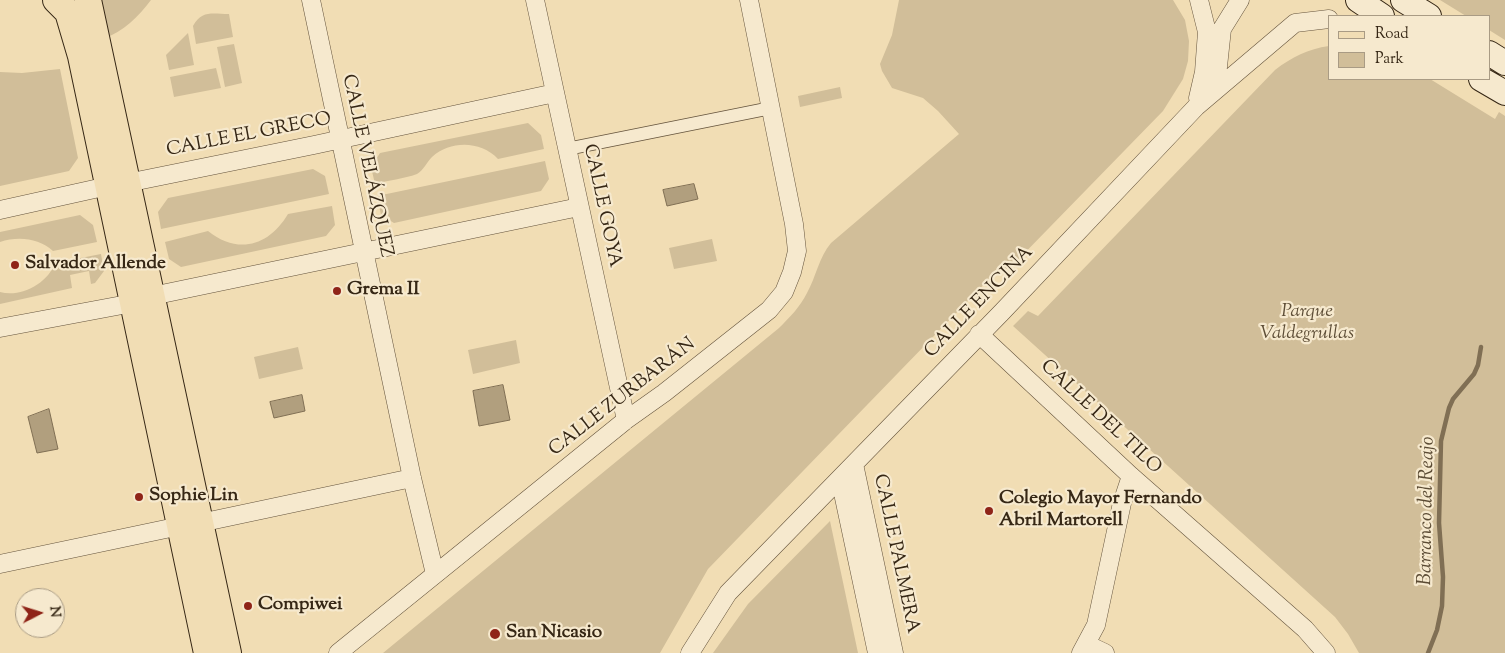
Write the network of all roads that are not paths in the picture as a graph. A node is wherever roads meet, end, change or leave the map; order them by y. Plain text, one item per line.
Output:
1 (56, 0) edge
2 (88, 0) edge
3 (311, 0) edge
4 (535, 0) edge
5 (749, 0) edge
6 (1198, 0) edge
7 (1240, 0) edge
8 (1358, 0) edge
9 (1403, 0) edge
10 (1380, 15) edge
11 (1427, 15) edge
12 (1328, 19) edge
13 (1490, 54) edge
14 (1505, 63) edge
15 (1483, 80) edge
16 (555, 93) junction
17 (1505, 94) edge
18 (1196, 107) junction
19 (771, 108) junction
20 (339, 139) junction
21 (567, 149) junction
22 (118, 184) junction
23 (579, 207) junction
24 (0, 210) edge
25 (363, 252) junction
26 (142, 300) junction
27 (0, 328) edge
28 (979, 334) junction
29 (626, 420) junction
30 (854, 464) junction
31 (1131, 476) junction
32 (412, 478) junction
33 (840, 479) junction
34 (190, 525) junction
35 (0, 564) edge
36 (435, 574) junction
37 (1083, 648) edge
38 (207, 653) edge
39 (228, 653) edge
40 (338, 653) edge
41 (690, 653) edge
42 (877, 653) edge
43 (894, 653) edge
44 (1105, 653) edge
45 (1326, 653) edge

1 - 22 main road
2 - 22 main road
3 - 20 street, CALLE VELÁZQUEZ
4 - 16 street, CALLE GOYA
5 - 19 street, CALLE ZURBARÁN
6 - 18 street
7 - 18 street
8 - 10 main road
9 - 11 main road
12 - 18 street, CALLE ENCINA
13 - 14 main road
15 - 17 main road
16 - 20 street, CALLE EL GRECO
16 - 21 street, CALLE GOYA
18 - 28 street, CALLE ENCINA
19 - 21 street
19 - 29 street, CALLE ZURBARÁN
20 - 22 street, CALLE EL GRECO
20 - 25 street, CALLE VELÁZQUEZ
21 - 23 street, CALLE GOYA
22 - 24 street, CALLE EL GRECO
22 - 26 main road
23 - 25 street
23 - 29 street, CALLE GOYA
25 - 26 street
25 - 32 street, CALLE VELÁZQUEZ
26 - 27 street
26 - 34 main road
28 - 30 street, CALLE ENCINA
28 - 31 street, CALLE DEL TILO
29 - 36 street, CALLE ZURBARÁN
30 - 33 street, CALLE ENCINA
30 - 43 street, CALLE PALMERA
31 - 37 street
31 - 45 street, CALLE DEL TILO
32 - 34 street
32 - 36 street, CALLE VELÁZQUEZ
33 - 41 street, CALLE ENCINA
33 - 42 street, CALLE PALMERA
34 - 35 street
34 - 38 main road
34 - 39 main road
36 - 40 street, CALLE ZURBARÁN
37 - 44 street

